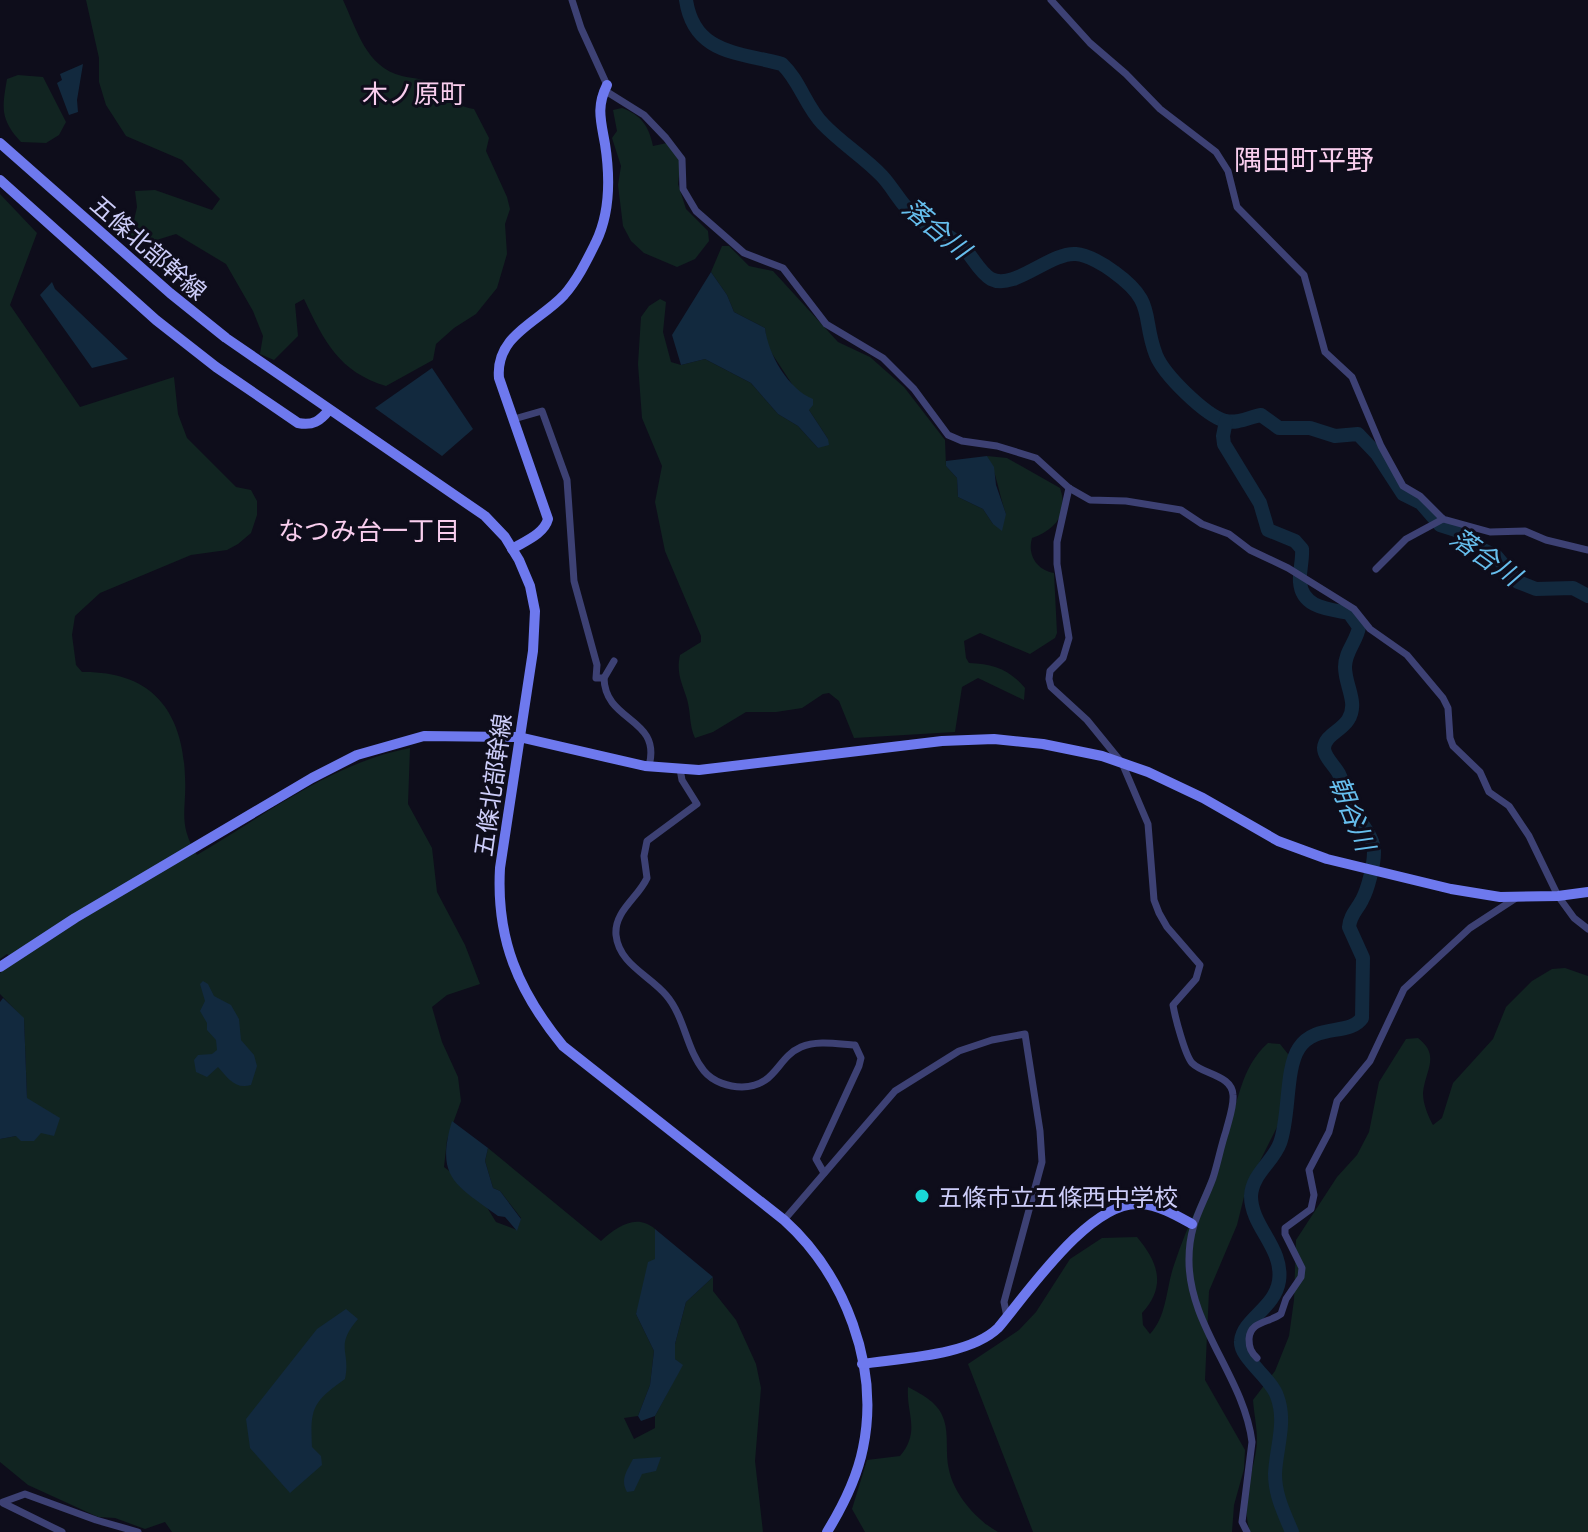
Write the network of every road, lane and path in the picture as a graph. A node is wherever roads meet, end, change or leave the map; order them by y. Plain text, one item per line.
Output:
1 (572, 0) edge
2 (1051, 0) edge
3 (606, 87) junction
4 (0, 143) edge
5 (0, 180) edge
6 (329, 410) junction
7 (514, 419) junction
8 (1069, 488) junction
9 (1443, 519) junction
10 (512, 549) junction
11 (1588, 550) edge
12 (1376, 569) dead end
13 (614, 661) dead end
14 (600, 678) junction
15 (519, 737) junction
16 (1122, 763) junction
17 (649, 766) junction
18 (680, 769) junction
19 (1588, 892) edge
20 (1558, 896) junction
21 (1516, 898) junction
22 (1588, 929) edge
23 (0, 967) edge
24 (824, 1173) junction
25 (784, 1220) junction
26 (1192, 1224) junction
27 (1007, 1317) junction
28 (1257, 1358) dead end
29 (862, 1364) junction
30 (1, 1502) edge
31 (62, 1532) edge
32 (138, 1532) edge
33 (827, 1532) edge
34 (1247, 1532) edge

1 - 3 street
2 - 9 street
3 - 7 street
3 - 8 street
4 - 6 street, 五條北部幹線
5 - 6 street
6 - 10 street, 五條北部幹線
7 - 10 street
7 - 14 street
8 - 16 street
8 - 20 street
9 - 11 street
9 - 12 street
10 - 15 street, 五條北部幹線
13 - 14 street
14 - 17 street
15 - 17 street
15 - 23 street
15 - 25 street, 五條北部幹線
16 - 18 street
16 - 21 street
16 - 26 street
17 - 18 street
18 - 24 street
19 - 20 street
20 - 21 street
20 - 22 street
21 - 28 street
24 - 25 street
24 - 27 street
25 - 29 street, 五條北部幹線
26 - 27 street
26 - 34 street
27 - 29 street
29 - 33 street, 五條北部幹線
30 - 31 street
30 - 32 street

